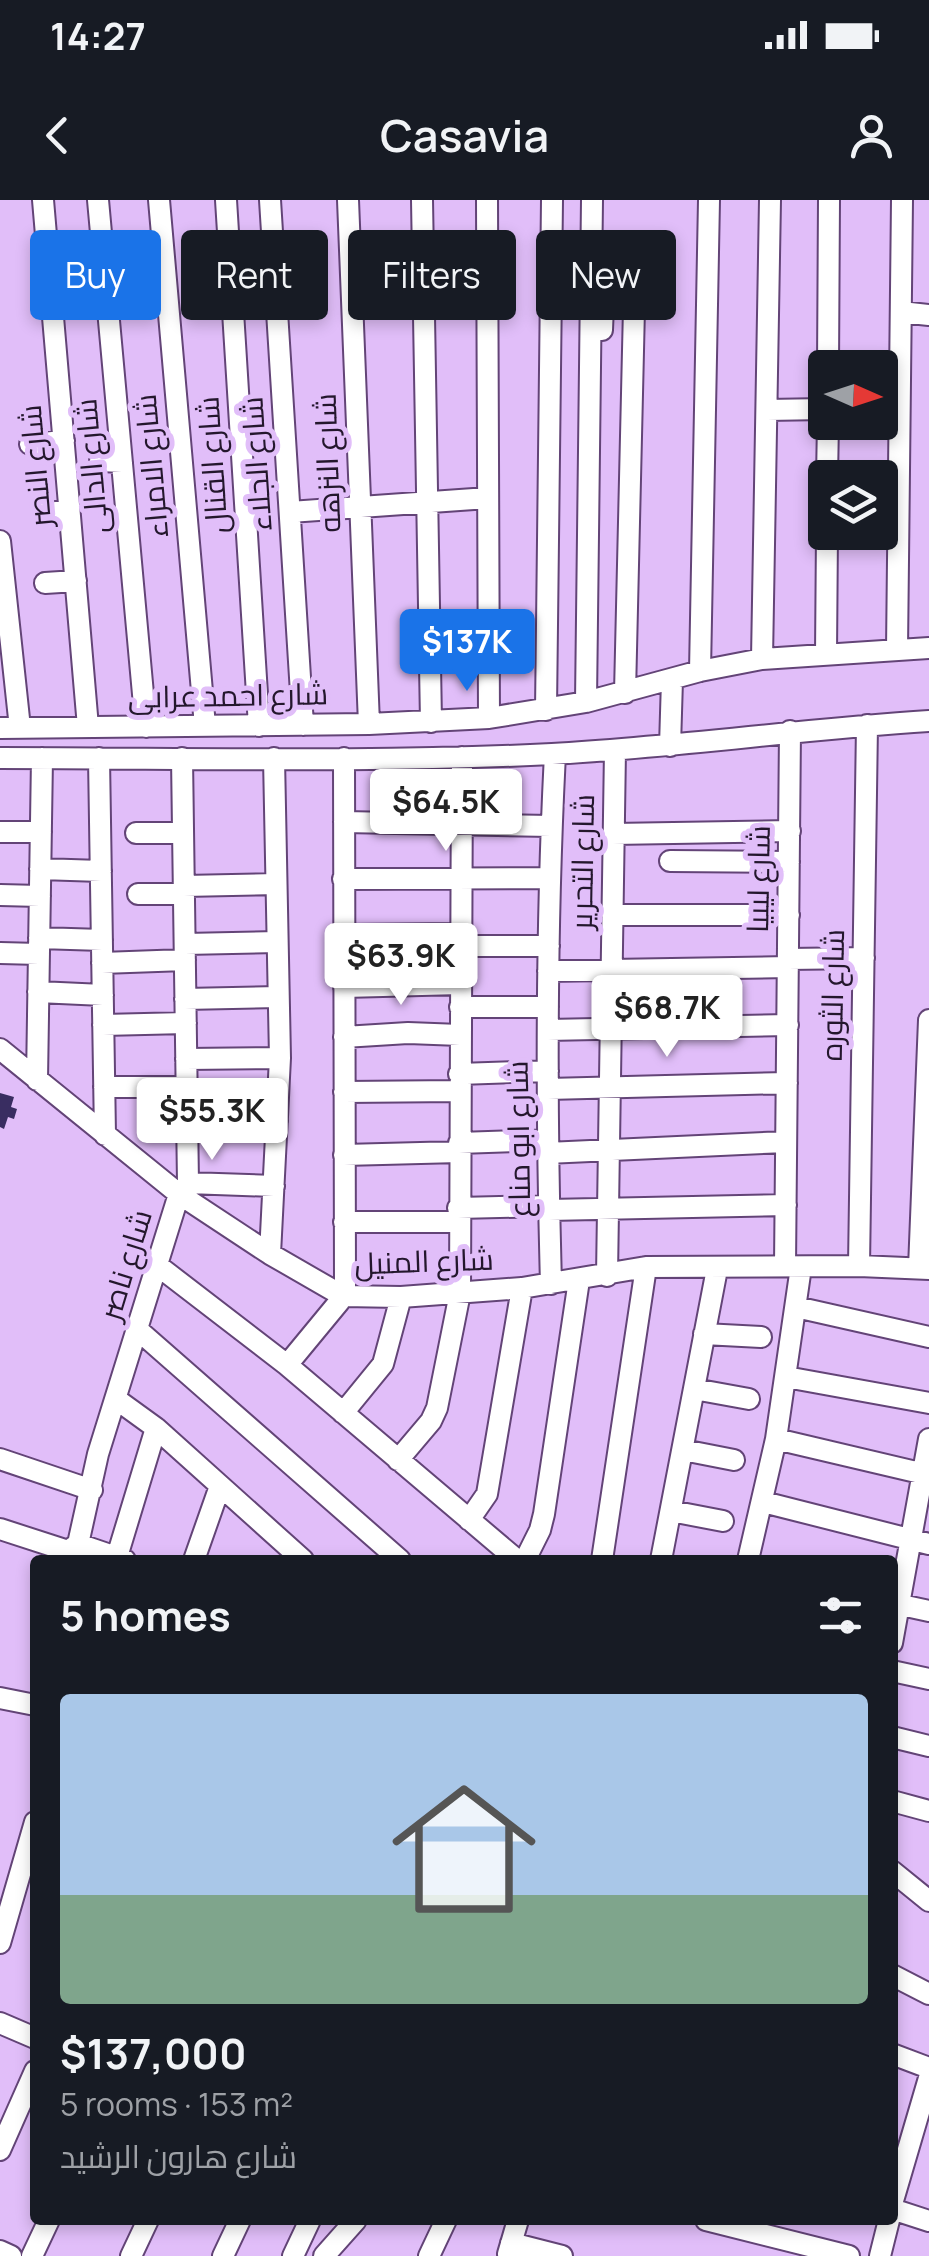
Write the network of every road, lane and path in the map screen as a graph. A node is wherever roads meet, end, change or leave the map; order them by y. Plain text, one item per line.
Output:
1 (43, 200) edge
2 (98, 200) edge
3 (160, 200) edge
4 (226, 200) edge
5 (270, 200) edge
6 (348, 200) edge
7 (422, 200) edge
8 (487, 200) edge
9 (552, 200) edge
10 (592, 200) edge
11 (709, 200) edge
12 (770, 200) edge
13 (828, 200) edge
14 (902, 200) edge
15 (901, 312) junction
16 (929, 315) edge
17 (602, 334) dead end
18 (828, 350) edge
19 (808, 409) edge
20 (767, 410) junction
21 (64, 441) junction
22 (30, 444) dead end
23 (100, 461) dead end
24 (122, 462) junction
25 (488, 498) junction
26 (427, 502) junction
27 (360, 508) junction
28 (70, 510) junction
29 (290, 512) junction
30 (44, 514) dead end
31 (0, 541) edge
32 (827, 550) edge
33 (76, 580) junction
34 (45, 583) dead end
35 (2, 587) edge
36 (5, 644) edge
37 (929, 648) edge
38 (896, 650) junction
39 (826, 654) junction
40 (762, 659) junction
41 (700, 671) junction
42 (672, 680) junction
43 (625, 693) junction
44 (586, 702) junction
45 (546, 710) junction
46 (490, 718) junction
47 (929, 720) edge
48 (431, 722) junction
49 (369, 724) junction
50 (867, 724) junction
51 (303, 725) junction
52 (205, 726) junction
53 (259, 726) junction
54 (88, 727) junction
55 (146, 727) junction
56 (10, 728) edge
57 (790, 732) junction
58 (670, 746) junction
59 (614, 750) junction
60 (555, 754) junction
61 (462, 757) junction
62 (0, 758) edge
63 (42, 758) junction
64 (99, 758) junction
65 (182, 758) junction
66 (274, 758) junction
67 (344, 758) junction
68 (344, 822) junction
69 (461, 824) junction
70 (551, 826) junction
71 (790, 830) junction
72 (0, 832) edge
73 (41, 832) junction
74 (136, 833) dead end
75 (183, 833) junction
76 (613, 834) junction
77 (670, 861) dead end
78 (789, 862) junction
79 (40, 870) junction
80 (101, 871) junction
81 (461, 878) junction
82 (549, 878) junction
83 (344, 879) junction
84 (276, 884) junction
85 (184, 890) junction
86 (138, 894) dead end
87 (0, 895) edge
88 (40, 896) junction
89 (612, 915) junction
90 (789, 915) junction
91 (344, 936) junction
92 (102, 940) junction
93 (460, 940) junction
94 (278, 942) junction
95 (39, 946) junction
96 (548, 946) junction
97 (184, 952) junction
98 (0, 953) edge
99 (864, 958) junction
100 (102, 962) junction
101 (788, 963) junction
102 (612, 970) junction
103 (548, 971) junction
104 (460, 984) junction
105 (344, 987) junction
106 (38, 992) junction
107 (103, 994) junction
108 (278, 997) junction
109 (185, 999) junction
110 (460, 1007) junction
111 (548, 1007) junction
112 (929, 1020) edge
113 (186, 1023) junction
114 (103, 1025) junction
115 (788, 1025) junction
116 (610, 1028) junction
117 (548, 1030) junction
118 (460, 1035) junction
119 (344, 1037) junction
120 (0, 1050) edge
121 (280, 1058) junction
122 (186, 1059) junction
123 (37, 1080) junction
124 (548, 1080) junction
125 (459, 1082) junction
126 (787, 1084) junction
127 (610, 1086) junction
128 (186, 1087) junction
129 (104, 1088) junction
130 (344, 1092) junction
131 (277, 1121) junction
132 (187, 1122) junction
133 (105, 1135) junction
134 (786, 1142) junction
135 (547, 1146) junction
136 (459, 1148) junction
137 (609, 1150) junction
138 (344, 1154) junction
139 (274, 1186) junction
140 (183, 1189) junction
141 (786, 1206) junction
142 (549, 1208) junction
143 (608, 1208) junction
144 (458, 1215) junction
145 (344, 1222) junction
146 (270, 1254) junction
147 (157, 1265) junction
148 (858, 1266) junction
149 (646, 1267) junction
150 (793, 1267) junction
151 (716, 1268) junction
152 (924, 1269) edge
153 (607, 1276) junction
154 (579, 1280) junction
155 (551, 1284) junction
156 (522, 1288) junction
157 (460, 1293) junction
158 (343, 1296) junction
159 (401, 1297) junction
160 (796, 1308) junction
161 (138, 1330) junction
162 (704, 1334) junction
163 (761, 1336) dead end
164 (929, 1337) edge
165 (286, 1365) junction
166 (786, 1378) junction
167 (694, 1390) junction
168 (116, 1399) junction
169 (749, 1399) dead end
170 (929, 1404) edge
171 (343, 1413) junction
172 (156, 1428) junction
173 (929, 1439) edge
174 (776, 1440) junction
175 (682, 1450) junction
176 (0, 1460) edge
177 (398, 1460) junction
178 (734, 1460) dead end
179 (926, 1475) edge
180 (220, 1486) junction
181 (92, 1490) junction
182 (763, 1502) junction
183 (671, 1511) junction
184 (468, 1520) junction
185 (722, 1521) dead end
186 (0, 1529) edge
187 (920, 1542) edge
188 (78, 1544) junction
189 (279, 1551) edge
190 (108, 1555) edge
191 (120, 1555) edge
192 (196, 1555) edge
193 (394, 1555) edge
194 (511, 1555) edge
195 (527, 1555) edge
196 (603, 1555) edge
197 (662, 1555) edge
198 (749, 1555) edge
199 (898, 1599) edge
200 (898, 1604) edge
201 (929, 1611) edge
202 (898, 1672) edge
203 (929, 1679) edge
204 (0, 1698) edge
205 (30, 1704) edge
206 (898, 1738) edge
207 (929, 1746) edge
208 (898, 1803) edge
209 (929, 1811) edge
210 (30, 1839) edge
211 (898, 1874) edge
212 (898, 1876) edge
213 (929, 1881) edge
214 (929, 1901) edge
215 (0, 1943) edge
216 (898, 1978) edge
217 (929, 1994) edge
218 (0, 2022) edge
219 (30, 2036) edge
220 (898, 2056) edge
221 (929, 2068) edge
222 (929, 2078) edge
223 (30, 2082) edge
224 (926, 2104) edge
225 (902, 2134) edge
226 (0, 2150) edge
227 (898, 2163) edge
228 (898, 2208) edge
229 (929, 2221) edge
230 (48, 2225) edge
231 (146, 2225) edge
232 (238, 2225) edge
233 (308, 2225) edge
234 (352, 2225) edge
235 (444, 2225) edge
236 (516, 2225) edge
237 (726, 2225) edge
238 (887, 2225) edge
239 (509, 2249) edge
240 (0, 2251) edge
241 (11, 2256) edge
242 (32, 2256) edge
243 (131, 2256) edge
244 (223, 2256) edge
245 (292, 2256) edge
246 (324, 2256) edge
247 (429, 2256) edge
248 (562, 2256) edge
249 (849, 2256) edge
250 (880, 2256) edge

1 - 21 street, شارع النصر
2 - 24 street, شارع الدالى
3 - 52 street, شارع الامراء
4 - 53 street, شارع القنال
5 - 29 street, شارع الجلاء
6 - 27 street, شارع النزهه
7 - 26 street
8 - 25 street
9 - 45 street
10 - 44 street
11 - 41 street
12 - 20 street
13 - 18 street
14 - 15 street
15 - 16 street
15 - 38 street
17 - 43 street
19 - 20 street
20 - 40 street
21 - 22 street
21 - 28 street, شارع النصر
23 - 24 street
24 - 55 street, شارع الدالى
25 - 26 street
25 - 46 street
26 - 27 street
26 - 48 street
27 - 29 street
27 - 49 street, شارع النزهه
28 - 30 street
28 - 33 street, شارع النصر
29 - 51 street, شارع الجلاء
31 - 35 street
32 - 39 street
33 - 34 street
33 - 54 street, شارع النصر
35 - 36 street
36 - 56 street
37 - 38 street, شارع احمد عرابى
38 - 39 street, شارع احمد عرابى
39 - 40 street, شارع احمد عرابى
40 - 41 street, شارع احمد عرابى
41 - 42 street, شارع احمد عرابى
42 - 43 street, شارع احمد عرابى
42 - 58 street
43 - 44 street, شارع احمد عرابى
44 - 45 street, شارع احمد عرابى
45 - 46 street, شارع احمد عرابى
46 - 48 street, شارع احمد عرابى
47 - 50 street, شارع احمد عرابى
48 - 49 street, شارع احمد عرابى
49 - 51 street, شارع احمد عرابى
50 - 57 street, شارع احمد عرابى
50 - 99 street, شارع الثوره
51 - 53 street, شارع احمد عرابى
52 - 53 street, شارع احمد عرابى
52 - 55 street, شارع احمد عرابى
54 - 55 street, شارع احمد عرابى
54 - 56 street, شارع احمد عرابى
57 - 58 street, شارع احمد عرابى
57 - 71 street, شارع ليبيا
58 - 59 street, شارع احمد عرابى
59 - 60 street, شارع احمد عرابى
59 - 76 street, شارع التحرير
60 - 61 street, شارع احمد عرابى
60 - 70 street, شارع ابو مناع
61 - 67 street, شارع احمد عرابى
61 - 69 street
62 - 63 street, شارع احمد عرابى
63 - 64 street, شارع احمد عرابى
63 - 73 street
64 - 65 street, شارع احمد عرابى
64 - 80 street
65 - 66 street, شارع احمد عرابى
65 - 75 street, شارع ناصر
66 - 67 street, شارع احمد عرابى
66 - 84 street
67 - 68 street
68 - 69 street
68 - 83 street
69 - 70 street
69 - 81 street
70 - 82 street, شارع ابو مناع
71 - 76 street
71 - 78 street, شارع ليبيا
72 - 73 street
73 - 79 street
74 - 75 street
75 - 85 street, شارع ناصر
76 - 89 street, شارع التحرير
77 - 78 street
78 - 90 street, شارع ليبيا
79 - 80 street
79 - 88 street
80 - 92 street
81 - 82 street
81 - 83 street
81 - 93 street
82 - 96 street, شارع ابو مناع
83 - 91 street
84 - 85 street
84 - 94 street
85 - 86 street
85 - 97 street, شارع ناصر
87 - 88 street
88 - 95 street
89 - 90 street
89 - 102 street, شارع التحرير
90 - 101 street, شارع ليبيا
91 - 93 street
91 - 105 street
92 - 95 street
92 - 100 street
93 - 96 street
93 - 104 street
94 - 97 street
94 - 108 street
95 - 98 street
95 - 106 street
96 - 103 street, شارع ابو مناع
97 - 100 street
97 - 109 street, شارع ناصر
99 - 101 street
99 - 148 street, شارع الثوره
100 - 107 street
101 - 102 street
101 - 115 street, شارع ليبيا
102 - 103 street
102 - 116 street, شارع التحرير
103 - 111 street, شارع ابو مناع
104 - 105 street
104 - 110 street
105 - 119 street
106 - 107 street
106 - 123 street
107 - 114 street
108 - 109 street
108 - 121 street
109 - 113 street, شارع ناصر
110 - 111 street
110 - 118 street
111 - 117 street, شارع ابو مناع
112 - 152 street
113 - 114 street
113 - 122 street, شارع ناصر
114 - 129 street
115 - 116 street
115 - 126 street, شارع ليبيا
116 - 117 street
116 - 127 street, شارع التحرير
117 - 124 street, شارع ابو مناع
118 - 119 street
118 - 125 street
119 - 130 street
120 - 123 street, شارع المنيل
121 - 122 street
121 - 131 street
122 - 128 street, شارع ناصر
123 - 133 street, شارع المنيل
124 - 125 street
124 - 127 street
124 - 135 street, شارع ابو مناع
125 - 130 street
125 - 136 street
126 - 127 street
126 - 134 street, شارع ليبيا
127 - 137 street, شارع التحرير
128 - 129 street
128 - 132 street, شارع ناصر
129 - 133 street
130 - 138 street
131 - 132 street
131 - 139 street
132 - 140 street, شارع ناصر
133 - 140 street, شارع المنيل
134 - 137 street
134 - 141 street, شارع ليبيا
135 - 136 street
135 - 137 street
135 - 142 street, شارع ابو مناع
136 - 138 street
136 - 144 street
137 - 143 street, شارع التحرير
138 - 145 street
139 - 140 street
139 - 146 street
140 - 146 street, شارع المنيل
140 - 147 street, شارع ناصر
141 - 143 street
141 - 150 street, شارع ليبيا
142 - 143 street
142 - 144 street
142 - 155 street, شارع ابو مناع
143 - 153 street, شارع التحرير
144 - 145 street
144 - 157 street
145 - 158 street
146 - 158 street, شارع المنيل
147 - 161 street, شارع ناصر
147 - 165 street
148 - 150 street, شارع المنيل
148 - 152 street, شارع المنيل
149 - 151 street, شارع المنيل
149 - 153 street, شارع المنيل
149 - 196 street
150 - 151 street, شارع المنيل
150 - 160 street, شارع ليبيا
151 - 162 street
153 - 154 street, شارع المنيل
154 - 155 street, شارع المنيل
154 - 195 street
155 - 156 street, شارع المنيل
156 - 157 street, شارع المنيل
156 - 184 street
157 - 159 street, شارع المنيل
157 - 177 street
158 - 159 street, شارع المنيل
158 - 165 street
159 - 171 street
160 - 164 street
160 - 166 street, شارع ليبيا
161 - 168 street, شارع ناصر
161 - 193 street
162 - 163 street
162 - 167 street
165 - 171 street
166 - 170 street
166 - 174 street, شارع ليبيا
167 - 169 street
167 - 175 street
168 - 172 street
168 - 181 street, شارع ناصر
171 - 177 street
172 - 180 street
172 - 191 street
173 - 179 street
174 - 179 street
174 - 182 street, شارع ليبيا
175 - 178 street
175 - 183 street
176 - 181 street
177 - 184 street
179 - 187 street
180 - 189 street
180 - 192 street
181 - 188 street, شارع ناصر
182 - 187 street
182 - 198 street, شارع ليبيا
183 - 185 street
183 - 197 street
184 - 194 street
186 - 188 street
187 - 199 street
188 - 190 street
200 - 201 street
202 - 203 street
204 - 205 street
206 - 207 street
208 - 209 street
210 - 215 street
211 - 213 street
212 - 214 street
216 - 217 street
218 - 219 street
220 - 221 street
222 - 224 street
223 - 226 street
224 - 225 street
225 - 227 street
228 - 229 street
230 - 242 street
231 - 243 street
232 - 244 street
233 - 245 street
234 - 246 street
235 - 247 street
236 - 239 street
237 - 249 street
238 - 250 street
239 - 248 street
240 - 241 street

